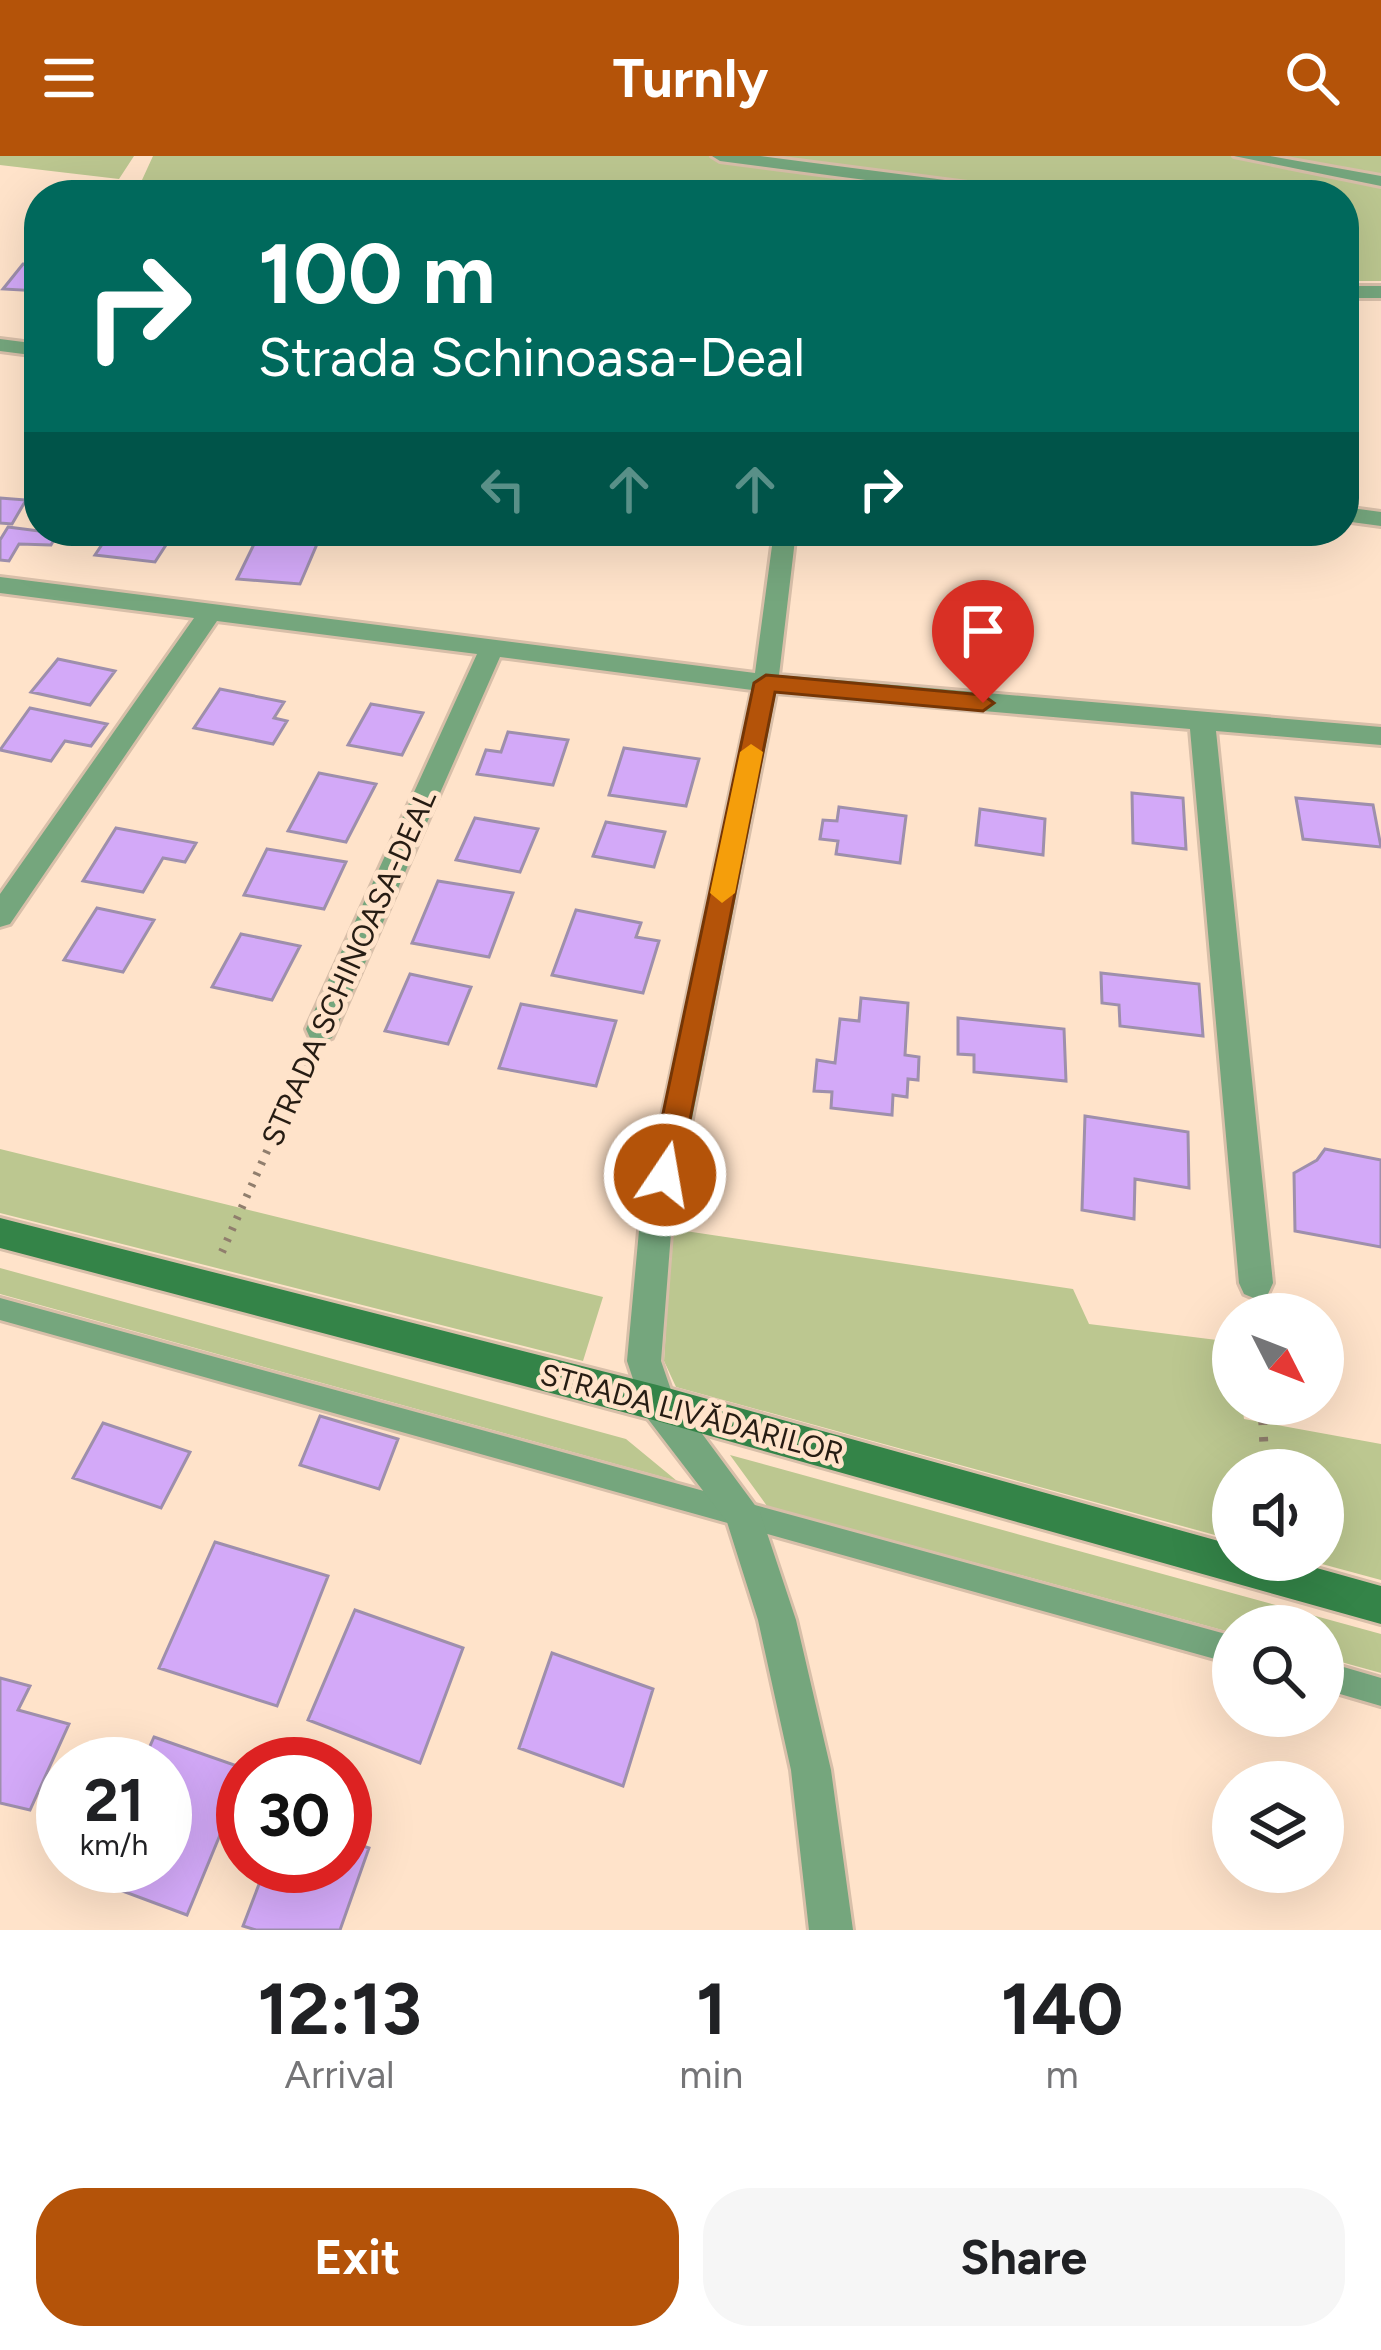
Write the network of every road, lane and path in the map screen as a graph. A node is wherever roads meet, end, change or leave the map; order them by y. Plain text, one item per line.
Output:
1 (721, 156) edge
2 (1242, 156) edge
3 (987, 180) edge
4 (1381, 181) edge
5 (782, 546) edge
6 (0, 585) edge
7 (210, 613) junction
8 (491, 650) junction
9 (766, 683) junction
10 (1201, 723) junction
11 (1381, 736) edge
12 (0, 916) edge
13 (321, 1029) joint
14 (0, 1234) edge
15 (1256, 1283) dead end
16 (207, 1287) junction
17 (0, 1309) edge
18 (657, 1403) junction
19 (742, 1512) junction
20 (1381, 1605) edge
21 (1212, 1644) edge
22 (1344, 1681) edge
23 (1381, 1691) edge
24 (831, 1930) edge

1 - 3 street
2 - 4 street
5 - 9 street
6 - 7 street
7 - 8 street
7 - 12 street
8 - 9 street
8 - 13 street, STRADA SCHINOASA-DEAL
9 - 10 street
9 - 18 street
10 - 11 street
10 - 15 street
13 - 16 path, STRADA SCHINOASA-DEAL
14 - 16 street, STRADA LIVĂDARILOR
16 - 18 street, STRADA LIVĂDARILOR
17 - 19 lane
18 - 19 street
18 - 20 street, STRADA LIVĂDARILOR
19 - 21 lane
19 - 24 street
22 - 23 lane

